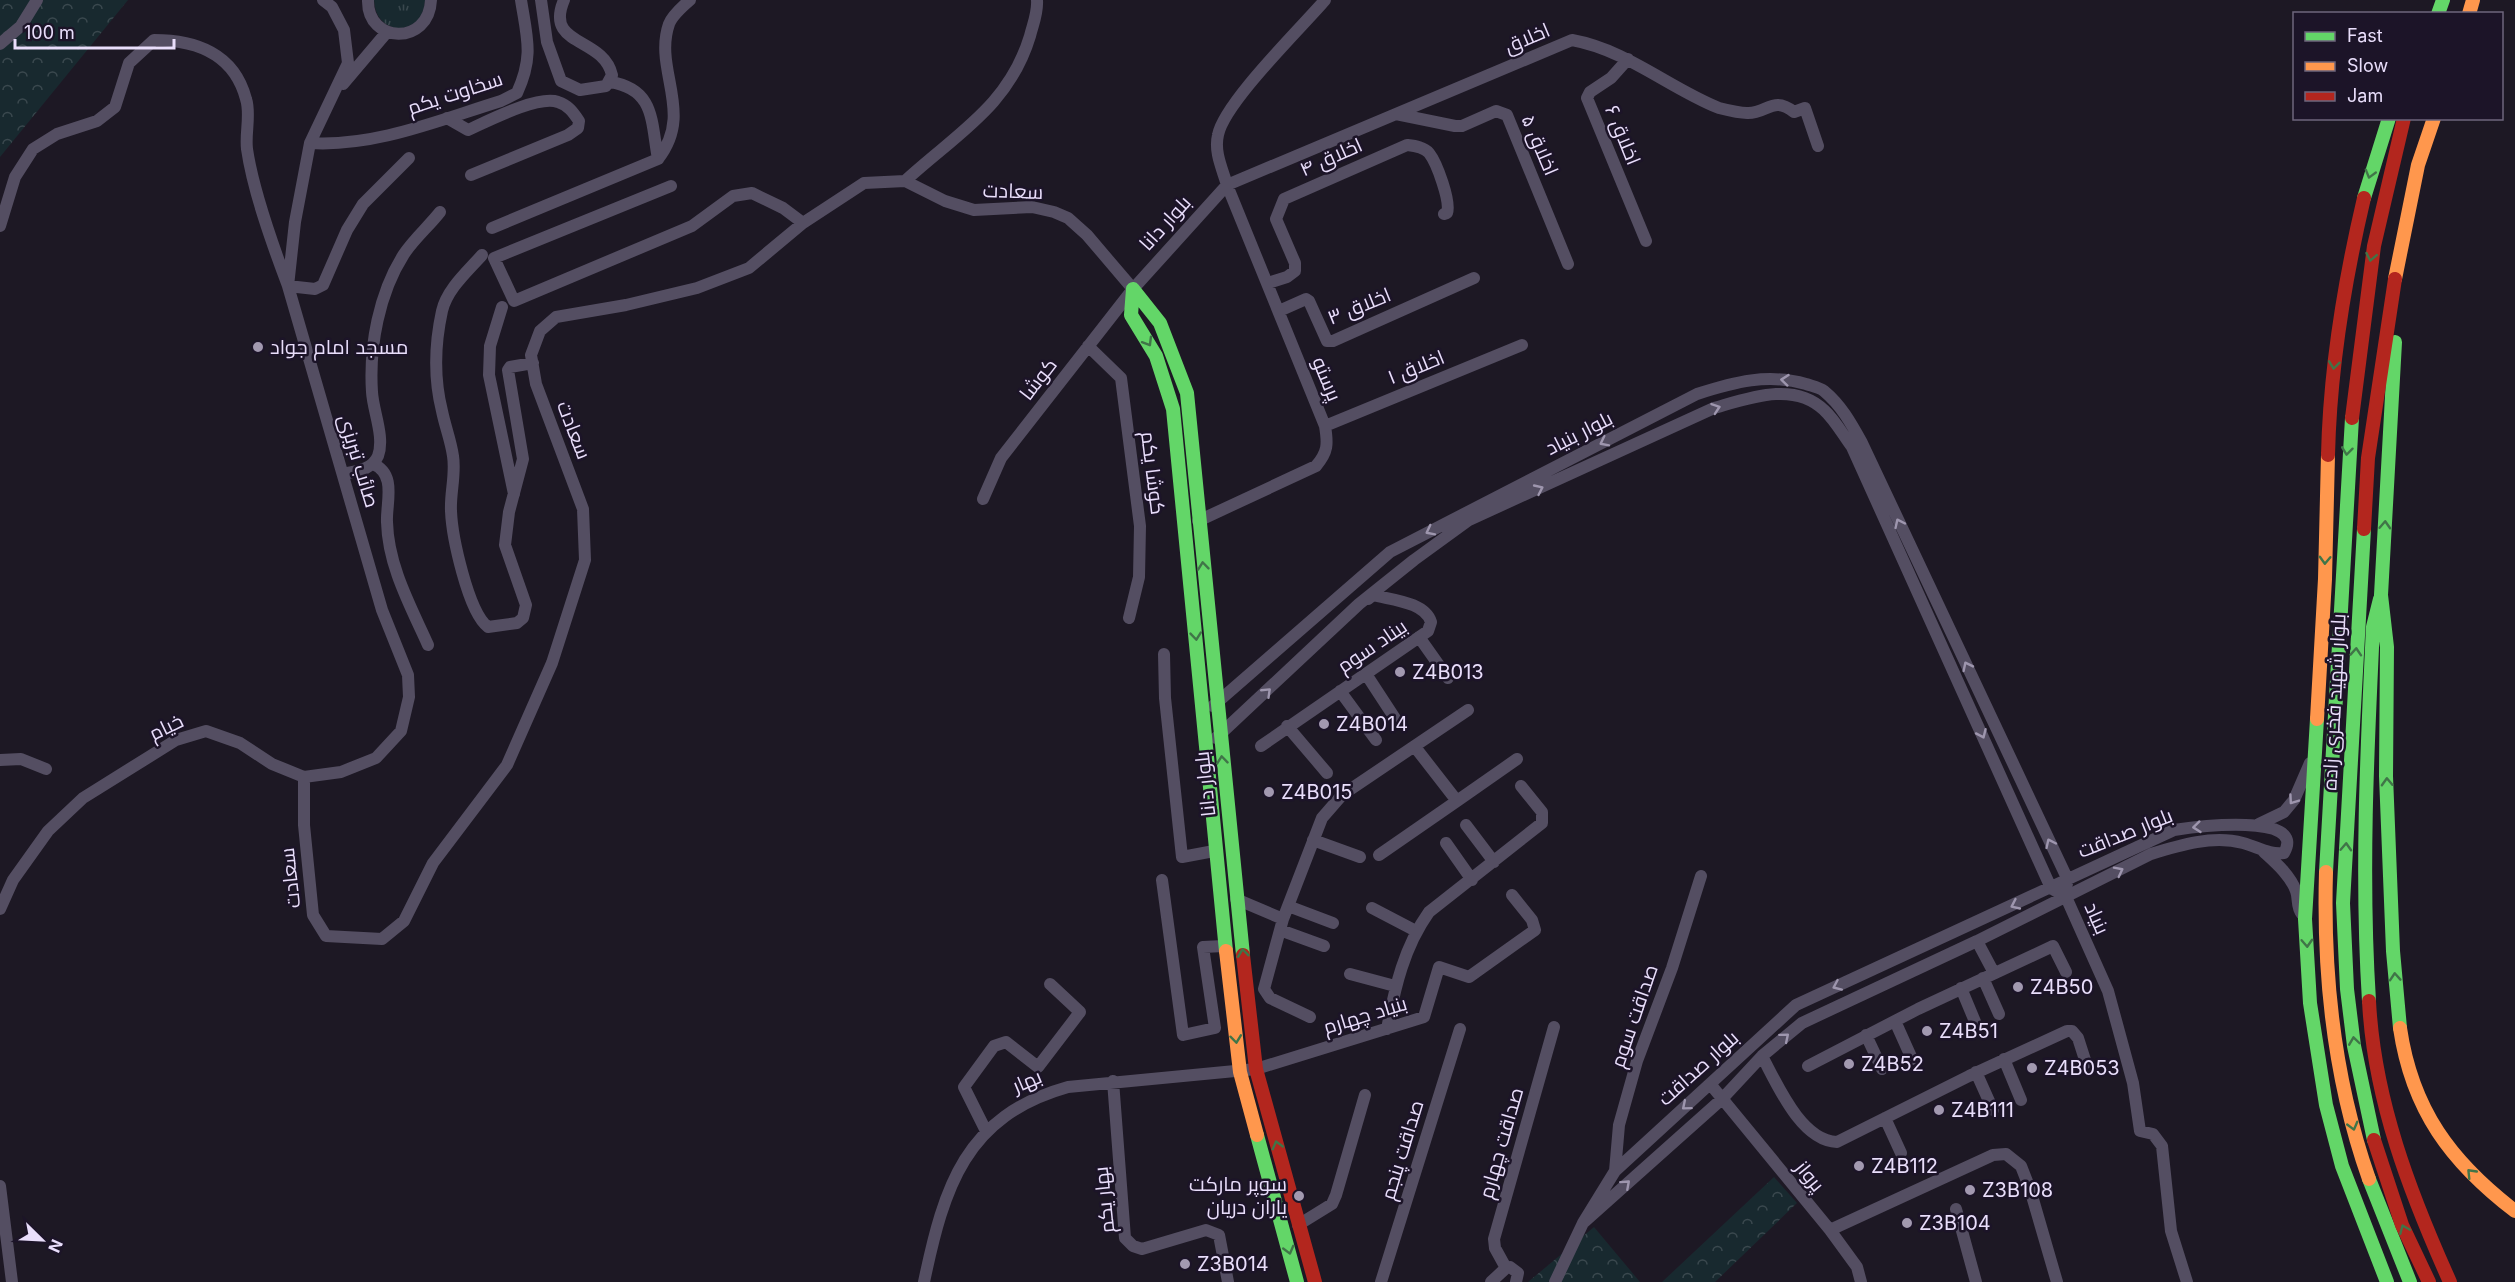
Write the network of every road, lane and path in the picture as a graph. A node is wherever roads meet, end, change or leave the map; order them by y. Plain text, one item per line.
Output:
1 (37, 0) edge
2 (323, 0) edge
3 (368, 0) edge
4 (431, 0) edge
5 (521, 0) edge
6 (541, 0) edge
7 (564, 0) edge
8 (690, 0) edge
9 (1037, 0) edge
10 (1325, 0) edge
11 (387, 32) junction
12 (0, 44) edge
13 (1628, 59) junction
14 (610, 82) junction
15 (335, 94) junction
16 (1396, 114) junction
17 (447, 117) junction
18 (2388, 120) edge
19 (2403, 120) edge
20 (2433, 120) edge
21 (310, 143) junction
22 (1818, 146) dead end
23 (409, 158) dead end
24 (658, 159) junction
25 (471, 175) dead end
26 (905, 181) junction
27 (1227, 184) junction
28 (671, 186) dead end
29 (440, 212) dead end
30 (1444, 214) dead end
31 (803, 222) junction
32 (0, 226) edge
33 (492, 228) dead end
34 (1646, 241) dead end
35 (482, 255) dead end
36 (1568, 264) dead end
37 (2399, 264) junction
38 (1474, 278) dead end
39 (1268, 282) junction
40 (288, 286) junction
41 (1132, 289) junction
42 (502, 307) dead end
43 (1279, 311) junction
44 (1522, 345) dead end
45 (1088, 346) junction
46 (533, 363) junction
47 (1325, 426) junction
48 (373, 464) junction
49 (343, 474) junction
50 (514, 494) junction
51 (983, 499) dead end
52 (1198, 521) junction
53 (2381, 595) junction
54 (1359, 604) junction
55 (1129, 618) dead end
56 (1419, 637) junction
57 (428, 645) dead end
58 (1164, 654) dead end
59 (1366, 674) junction
60 (1448, 678) dead end
61 (1340, 691) junction
62 (1217, 704) junction
63 (1204, 710) junction
64 (1468, 710) dead end
65 (1398, 723) dead end
66 (1287, 726) junction
67 (1220, 736) junction
68 (1376, 740) dead end
69 (1206, 741) junction
70 (1261, 746) dead end
71 (1414, 747) junction
72 (1517, 759) dead end
73 (2313, 759) junction
74 (0, 760) edge
75 (46, 768) dead end
76 (1327, 773) dead end
77 (304, 777) junction
78 (1521, 786) dead end
79 (1457, 801) junction
80 (1466, 825) dead end
81 (2255, 826) junction
82 (1313, 840) junction
83 (1446, 843) dead end
84 (2261, 850) junction
85 (1214, 851) junction
86 (1379, 855) dead end
87 (1360, 857) dead end
88 (1494, 862) junction
89 (1701, 876) dead end
90 (2067, 879) junction
91 (1162, 880) dead end
92 (1472, 880) junction
93 (2051, 888) junction
94 (1512, 895) dead end
95 (2066, 897) junction
96 (1236, 899) junction
97 (1288, 906) junction
98 (1372, 908) dead end
99 (0, 909) edge
100 (2305, 919) junction
101 (1333, 924) dead end
102 (1281, 925) junction
103 (1416, 931) junction
104 (1977, 941) junction
105 (1224, 946) junction
106 (1324, 946) dead end
107 (2066, 972) dead end
108 (1350, 974) dead end
109 (1989, 975) junction
110 (1050, 984) dead end
111 (1395, 986) junction
112 (1961, 988) junction
113 (1999, 1014) dead end
114 (1310, 1017) dead end
115 (1895, 1021) junction
116 (1976, 1024) dead end
117 (1554, 1027) dead end
118 (1387, 1029) junction
119 (1460, 1029) dead end
120 (1866, 1035) junction
121 (1762, 1056) junction
122 (1912, 1059) dead end
123 (2004, 1059) junction
124 (2086, 1064) dead end
125 (1808, 1066) dead end
126 (1256, 1069) junction
127 (1882, 1069) dead end
128 (1240, 1072) junction
129 (1976, 1072) junction
130 (1113, 1081) junction
131 (1711, 1085) junction
132 (1365, 1095) dead end
133 (1722, 1099) junction
134 (2021, 1100) dead end
135 (1994, 1110) dead end
136 (1885, 1118) junction
137 (986, 1131) junction
138 (1901, 1153) dead end
139 (1615, 1171) junction
140 (0, 1186) edge
141 (1956, 1209) dead end
142 (2515, 1211) edge
143 (1583, 1223) junction
144 (1298, 1225) junction
145 (1830, 1230) junction
146 (1506, 1268) junction
147 (12, 1282) edge
148 (924, 1282) edge
149 (1228, 1282) edge
150 (1297, 1282) edge
151 (1316, 1282) edge
152 (1381, 1282) edge
153 (1491, 1282) edge
154 (1516, 1282) edge
155 (1554, 1282) edge
156 (1861, 1282) edge
157 (1976, 1282) edge
158 (2058, 1282) edge
159 (2187, 1282) edge
160 (2387, 1282) edge
161 (2410, 1282) edge
162 (2429, 1282) edge
163 (2450, 1282) edge

1 - 12 street
2 - 15 street
3 - 11 street
4 - 11 street
5 - 17 street, سخاوت یکم
6 - 14 street
7 - 14 street
8 - 24 street
9 - 26 street
10 - 27 street, پرستو
11 - 15 street
13 - 16 street, اخلاق
13 - 22 street, اخلاق
13 - 34 street, اخلاق ۶
14 - 24 street
15 - 21 street, صائب تبریزی
16 - 27 street, اخلاق
16 - 36 street, اخلاق ۵
17 - 21 street, سخاوت یکم
17 - 25 street
18 -> 73 main road
19 -> 161 main road, بلوار شهید فخری زاده
20 - 37 main road, بلوار شهید فخری زاده
21 - 40 street, صائب تبریزی
23 - 40 street
24 - 33 street
26 - 31 street, سعادت
26 - 41 street, سعادت
27 - 39 street, پرستو
27 - 41 street, بلوار دانا
28 - 31 street
29 - 48 street
30 - 39 street, اخلاق ۴
31 - 46 street, سعادت
32 - 40 street
35 - 50 street
53 -> 37 main road
162 -> 37 main road, بلوار شهید فخری زاده
38 - 43 street, اخلاق ۳
39 - 43 street, پرستو
40 - 49 street, صائب تبریزی
41 - 45 street, کوشا
41 - 52 main road, بلوار دانا
41 -> 63 main road, بلوار دانا
42 - 50 street
43 - 47 street, پرستو
44 - 47 street, اخلاق ۱
45 - 51 street, کوشا
45 - 55 street, کوشا یکم
46 - 50 street
46 - 77 street, سعادت
47 - 52 street, پرستو
48 - 49 street
48 - 57 street
49 - 77 street, صائب تبریزی
62 -> 52 main road, بلوار دانا
142 -> 53 main road
53 - 163 main road
54 - 56 street, بیناد سوم
67 -> 54 street, بلوار بنیاد
54 -> 93 street, بلوار بنیاد
56 - 59 street, بیناد سوم
56 - 60 street
58 - 85 street
59 - 61 street, بیناد سوم
59 - 65 street
61 - 66 street, بیناد سوم
61 - 68 street
62 - 63 street, بلوار بنیاد
62 - 67 main road, بلوار دانا
90 -> 62 street, بلوار بنیاد
63 - 69 main road, بلوار دانا
64 - 71 street
66 - 70 street, بیناد سوم
66 - 76 street
67 - 69 street, بلوار بنیاد
96 -> 67 main road, بلوار دانا
69 - 85 main road, بلوار دانا
71 - 79 street
71 - 82 street
72 - 79 street
73 -> 81 street
73 - 100 main road
74 - 75 street
77 - 99 street, خیام
78 - 88 street
79 - 86 street
80 - 88 street
81 - 84 street, بلوار صداقت
81 -> 90 street, بلوار صداقت
82 - 87 street
82 - 97 street
83 - 92 street
95 -> 84 street, بلوار صداقت
84 - 100 street
85 - 105 main road, بلوار دانا
88 - 92 street
89 - 139 street, صداقت سوم
90 - 93 street, بلوار صداقت
90 - 95 street
91 - 105 street
92 - 103 street
93 - 95 street, بنیاد
93 -> 131 street, بلوار صداقت
94 - 118 street, بنیاد چهارم
95 - 104 street, بلوار صداقت
95 - 159 street, بنیاد
96 - 102 street
126 -> 96 main road, بلوار دانا
97 - 101 street
97 - 102 street
98 - 103 street
100 -> 160 main road
102 - 106 street
102 - 114 street
103 - 111 street
104 - 109 street
121 -> 104 street, بلوار صداقت
105 -> 128 main road, بلوار دانا
107 - 109 street
108 - 111 street
109 - 112 street
109 - 113 street
110 - 137 street
111 - 118 street
112 - 115 street
112 - 116 street
115 - 120 street
115 - 122 street
117 - 146 street, صداقت چهارم
118 - 126 street, بنیاد چهارم
119 - 152 street, صداقت پنجم
120 - 125 street
120 - 127 street
121 - 133 street, بلوار صداقت
121 - 136 street
123 - 124 street
123 - 129 street
123 - 134 street
126 - 128 street, بهار
144 -> 126 main road, بلوار دانا
128 - 130 street, بهار
128 -> 150 main road, بلوار دانا
129 - 135 street
129 - 136 street
130 - 137 street, بهار
130 - 149 street, بهار یکم
131 - 133 street, پرواز
131 -> 139 street, بلوار صداقت
132 - 144 street
143 -> 133 street, بلوار صداقت
133 - 145 street, پرواز
136 - 138 street
137 - 148 street, بهار
139 - 143 street, بلوار صداقت
140 - 147 street
141 - 157 street
143 - 155 street, بلوار صداقت
144 - 151 main road, بلوار دانا
145 - 156 street, پرواز
145 - 158 street
146 - 153 street
146 - 154 street

